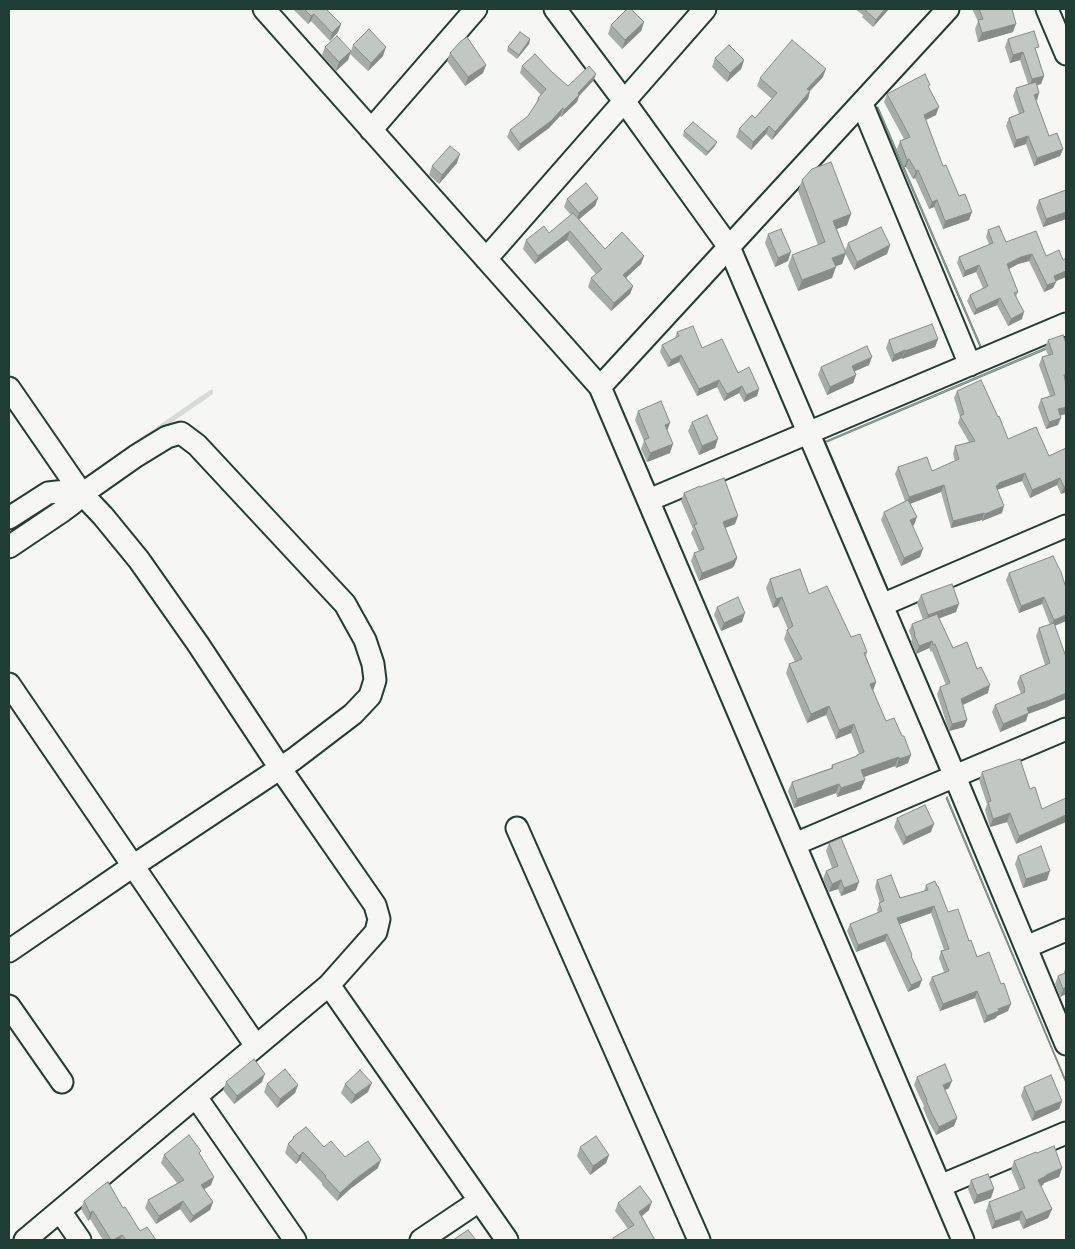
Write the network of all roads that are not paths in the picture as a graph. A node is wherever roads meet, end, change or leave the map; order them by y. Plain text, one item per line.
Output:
1 (264, 9) edge
2 (476, 9) edge
3 (555, 9) edge
4 (705, 9) edge
5 (948, 9) edge
6 (1047, 9) edge
7 (1066, 54) edge
8 (624, 101) junction
9 (862, 104) junction
10 (371, 130) junction
11 (730, 247) junction
12 (486, 259) junction
13 (1066, 324) edge
14 (970, 365) junction
15 (600, 387) junction
16 (9, 388) edge
17 (808, 433) junction
18 (82, 494) junction
19 (649, 500) junction
20 (9, 518) edge
21 (1066, 526) edge
22 (9, 547) edge
23 (882, 604) junction
24 (9, 684) edge
25 (1066, 729) edge
26 (280, 768) junction
27 (955, 776) junction
28 (517, 828) dead end
29 (795, 844) junction
30 (133, 866) junction
31 (1066, 930) edge
32 (1026, 947) junction
33 (9, 951) edge
34 (329, 985) junction
35 (9, 1006) edge
36 (1066, 1044) edge
37 (256, 1046) junction
38 (62, 1082) dead end
39 (196, 1096) junction
40 (1066, 1133) edge
41 (940, 1186) junction
42 (479, 1201) junction
43 (60, 1211) junction
44 (25, 1240) edge
45 (80, 1240) edge
46 (295, 1240) edge
47 (422, 1240) edge
48 (507, 1240) edge
49 (699, 1240) edge
50 (963, 1240) edge

1 - 10 street
2 - 10 street
3 - 8 street
4 - 8 street
5 - 9 street
6 - 7 street
8 - 11 street
8 - 12 street
9 - 11 street
9 - 14 street
10 - 12 street
11 - 15 street
11 - 17 street
12 - 15 street
13 - 14 street
14 - 17 street
15 - 19 street
16 - 18 street
17 - 19 street
17 - 23 street
18 - 20 street
18 - 22 street
18 - 26 street
18 - 26 street
19 - 29 street
21 - 23 street
23 - 27 street
24 - 30 street
25 - 27 street
26 - 30 street
26 - 34 street
27 - 29 street
27 - 32 street
28 - 49 street
29 - 41 street
30 - 33 street
30 - 37 street
31 - 32 street
32 - 36 street
34 - 37 street
34 - 42 street
35 - 38 street
37 - 39 street
39 - 43 street
39 - 46 street
40 - 41 street
41 - 50 street
42 - 47 street
42 - 48 street
43 - 44 street
43 - 45 street

